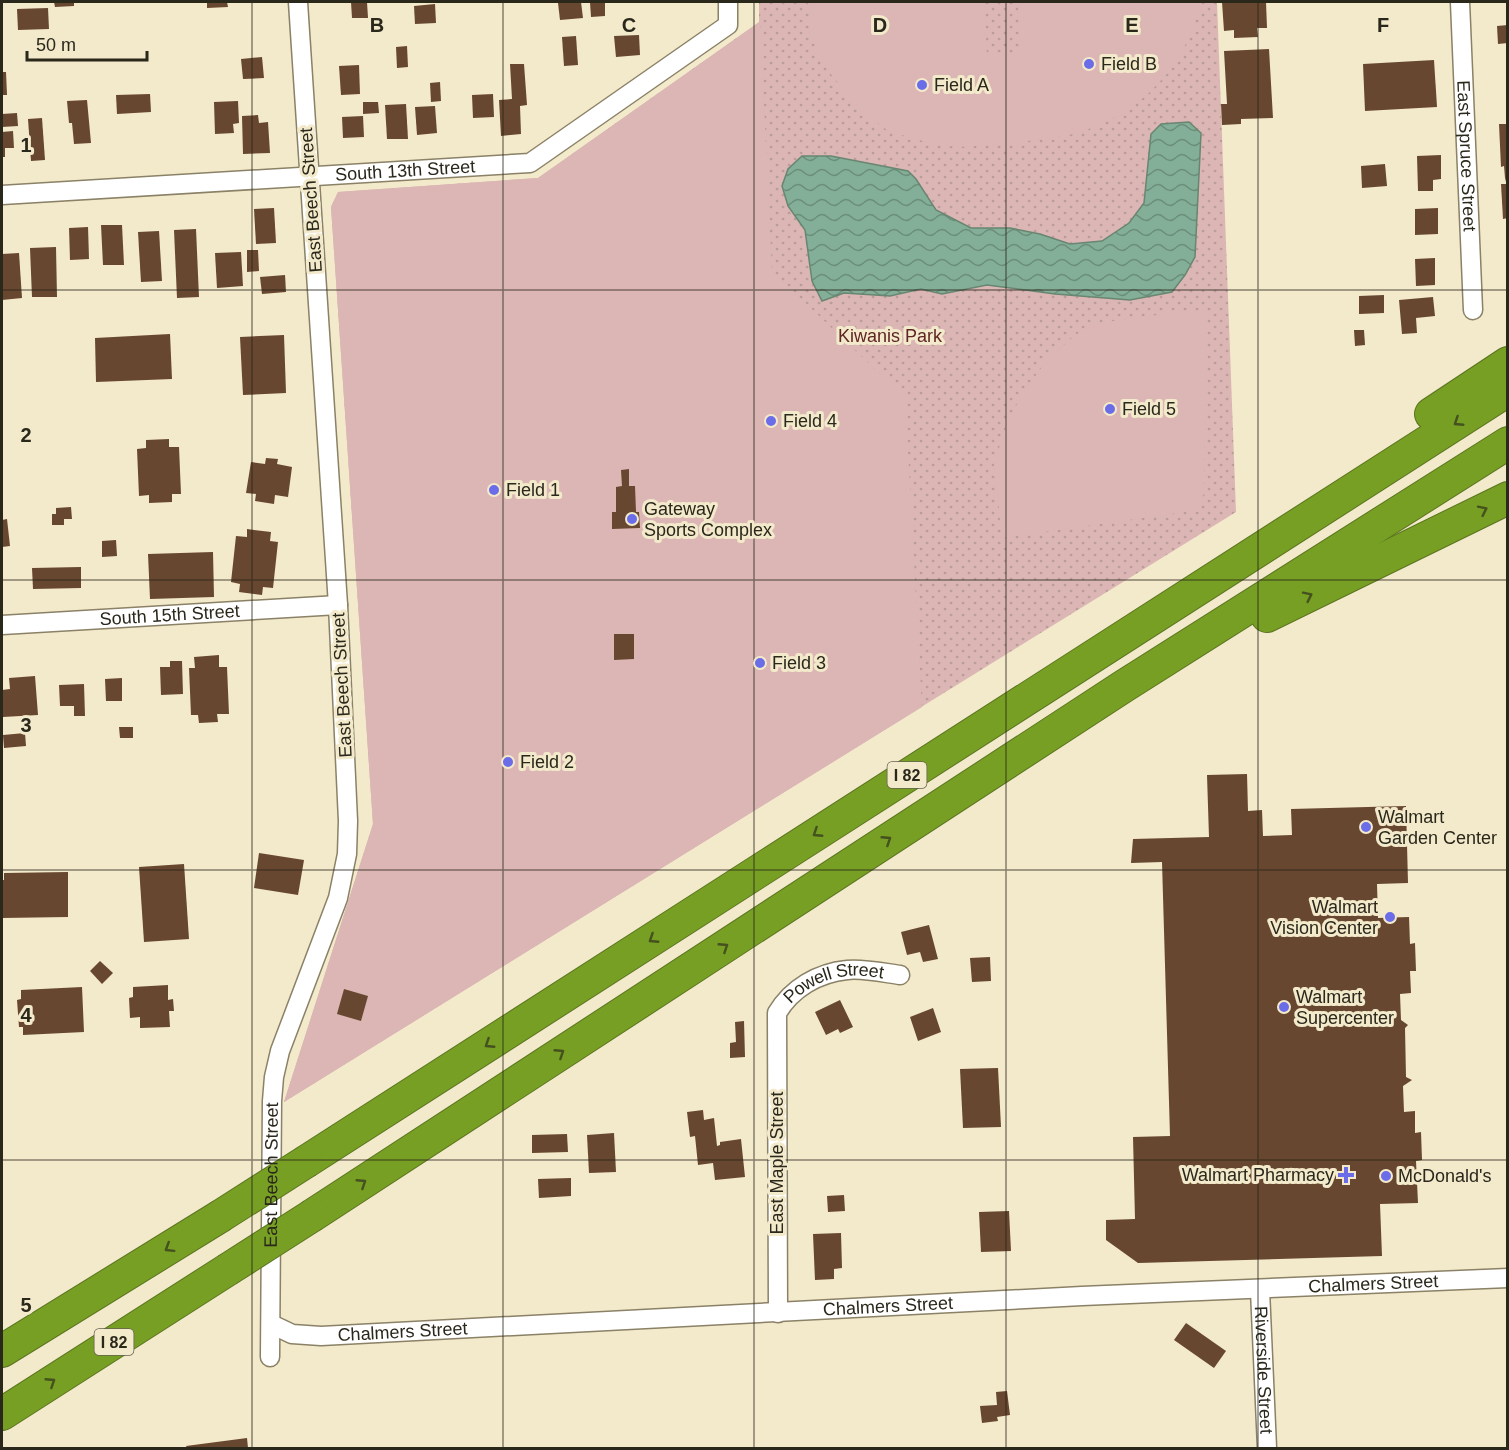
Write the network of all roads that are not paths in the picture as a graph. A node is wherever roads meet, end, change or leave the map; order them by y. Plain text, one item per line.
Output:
1 (298, 2) edge
2 (728, 2) edge
3 (1460, 2) edge
4 (310, 176) junction
5 (2, 195) edge
6 (1473, 310) dead end
7 (1508, 363) edge
8 (1508, 390) edge
9 (1508, 443) edge
10 (1508, 498) edge
11 (338, 605) junction
12 (2, 625) edge
13 (1124, 686) junction
14 (845, 815) junction
15 (900, 975) dead end
16 (777, 1013) joint
17 (1508, 1278) edge
18 (1260, 1290) junction
19 (778, 1313) junction
20 (271, 1324) junction
21 (2, 1351) edge
22 (270, 1356) dead end
23 (2, 1414) edge
24 (1267, 1449) edge

1 - 4 street, East Beech Street
2 - 4 street, South 13th Street
3 - 6 street, East Spruce Street
4 - 5 street, South 13th Street
4 - 11 street, East Beech Street
7 - 14 highway
8 -> 14 highway, I 82
9 - 13 highway, I 82
13 -> 10 highway
11 - 12 street, South 15th Street
11 - 20 street, East Beech Street
23 -> 13 highway, I 82, bridge
14 -> 21 highway, I 82, bridge
15 - 16 street, Powell Street
16 - 19 street, East Maple Street
17 - 18 street, Chalmers Street
18 - 19 street, Chalmers Street
18 - 24 street, Riverside Street
19 - 20 street, Chalmers Street
20 - 22 street, East Beech Street

